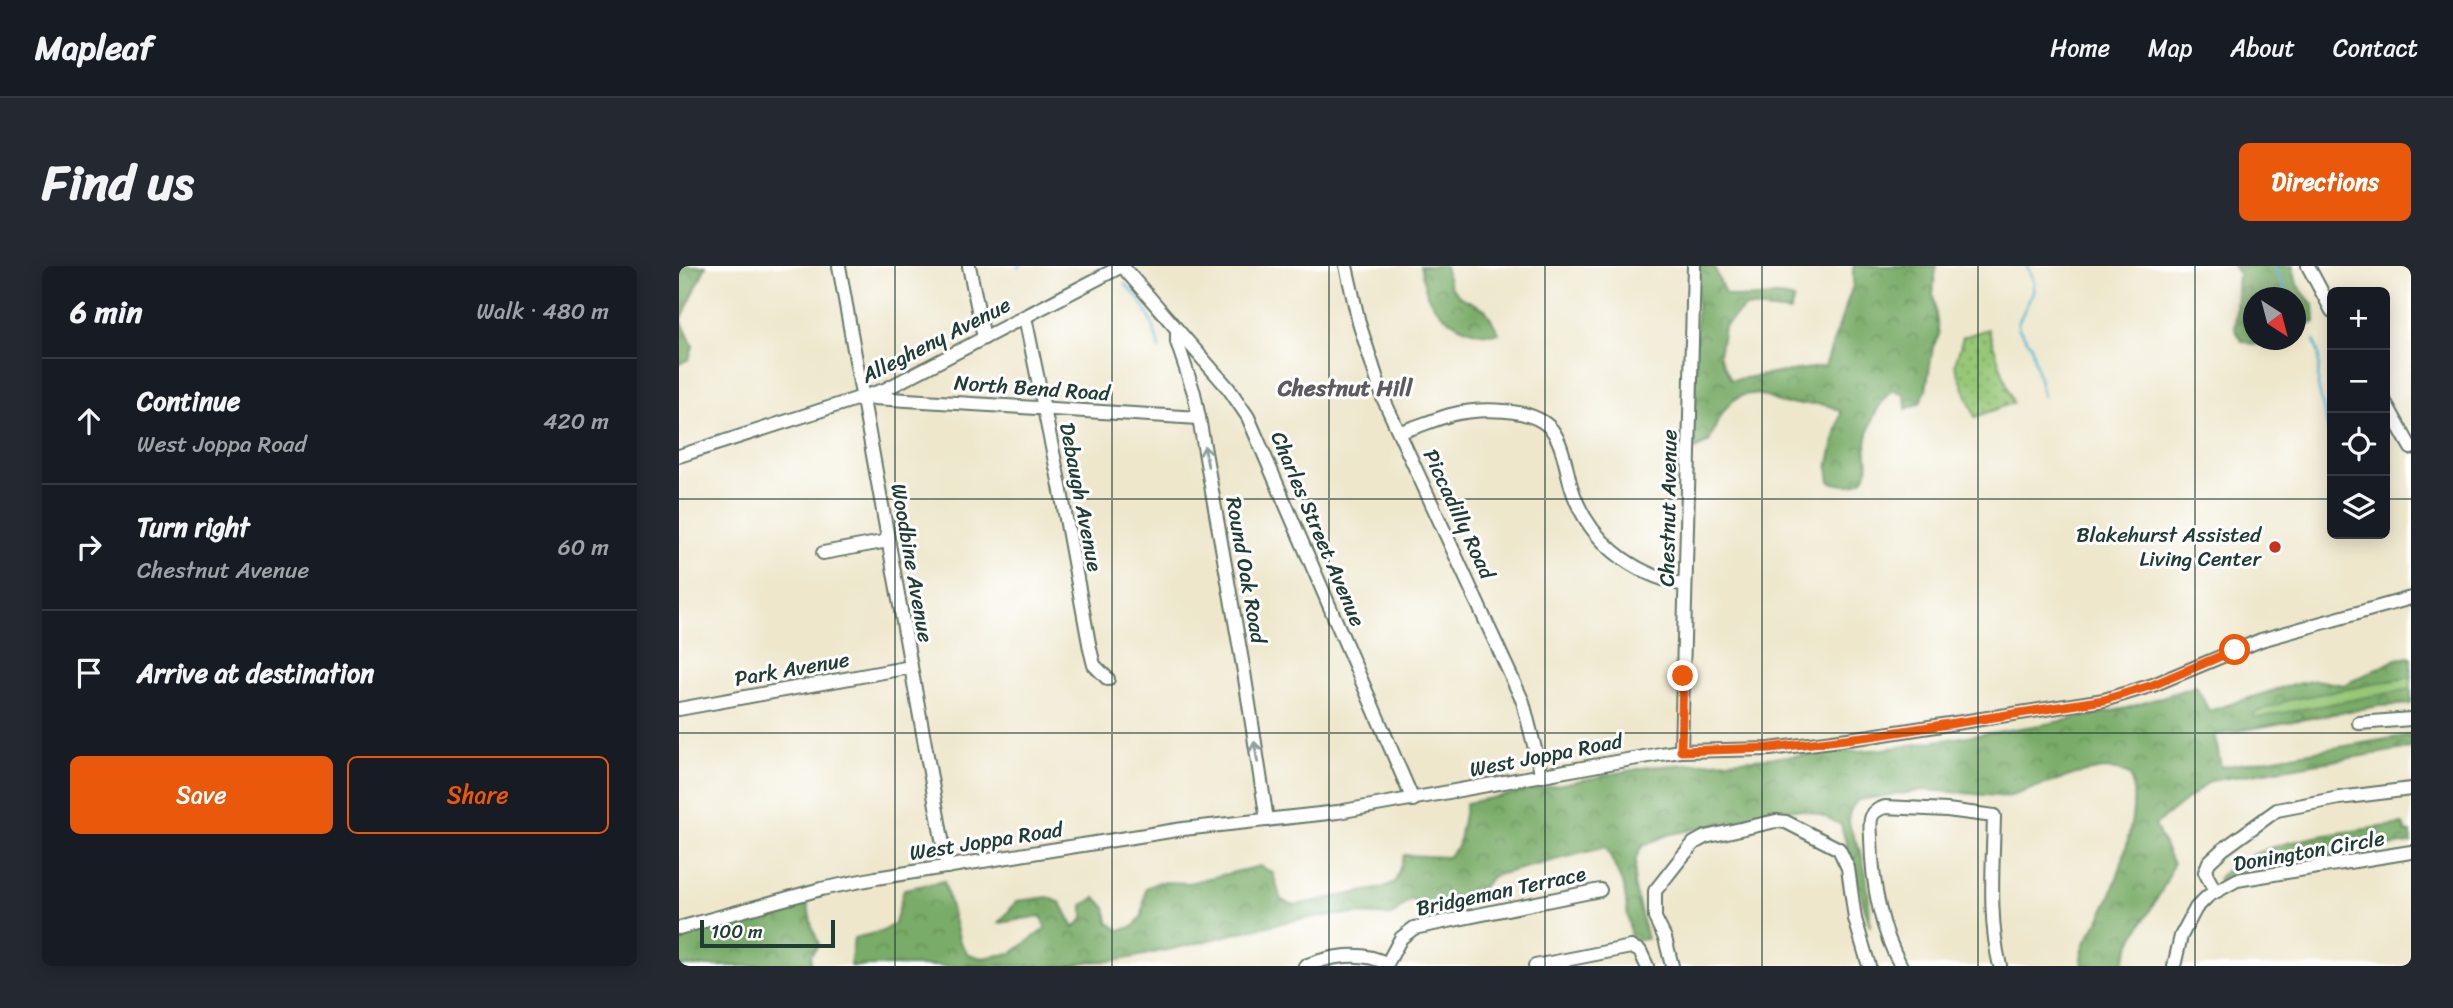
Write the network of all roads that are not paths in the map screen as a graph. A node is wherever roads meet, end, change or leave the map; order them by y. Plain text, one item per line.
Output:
1 (839, 266) edge
2 (969, 266) edge
3 (1122, 266) edge
4 (1346, 266) edge
5 (1694, 266) edge
6 (2308, 266) edge
7 (2327, 302) edge
8 (1025, 317) junction
9 (1177, 330) junction
10 (984, 338) junction
11 (863, 398) junction
12 (1044, 408) junction
13 (2390, 411) edge
14 (1199, 418) junction
15 (1400, 432) junction
16 (2411, 448) edge
17 (679, 456) edge
18 (888, 541) junction
19 (823, 553) dead end
20 (1685, 585) junction
21 (2411, 598) edge
22 (911, 667) junction
23 (1108, 679) dead end
24 (679, 709) edge
25 (2411, 719) edge
26 (2359, 723) dead end
27 (1681, 751) junction
28 (1542, 776) junction
29 (2411, 789) edge
30 (1413, 800) junction
31 (1267, 820) junction
32 (2411, 852) edge
33 (947, 867) junction
34 (1600, 890) dead end
35 (2215, 891) junction
36 (679, 928) edge
37 (1386, 965) edge
38 (1305, 966) edge
39 (1535, 966) edge
40 (1647, 966) edge
41 (1672, 966) edge
42 (1869, 966) edge
43 (1901, 966) edge
44 (2000, 966) edge
45 (2174, 966) edge

1 - 11 street, Woodbine Avenue
2 - 10 street
3 - 8 street, Allegheny Avenue
3 - 9 street, Charles Street Avenue
4 - 15 street, Piccadilly Road
5 - 20 street, Chestnut Avenue
6 - 7 street
8 - 10 street, Allegheny Avenue
8 - 12 street, Debaugh Avenue
9 - 14 street, Round Oak Road
9 - 30 street, Charles Street Avenue
10 - 11 street, Allegheny Avenue
11 - 12 street, North Bend Road
11 - 17 street, Allegheny Avenue
11 - 18 street, Woodbine Avenue
12 - 14 street, North Bend Road
12 - 23 street, Debaugh Avenue
13 - 16 street
31 -> 14 street, Round Oak Road
15 - 20 street
15 - 28 street, Piccadilly Road
18 - 19 street
18 - 22 street, Woodbine Avenue
20 - 27 street, Chestnut Avenue
21 - 27 street, West Joppa Road
22 - 24 street, Park Avenue
22 - 33 street, Woodbine Avenue
25 - 26 street
27 - 28 street, West Joppa Road
28 - 30 street, West Joppa Road
29 - 35 street, Donington Circle
30 - 31 street, West Joppa Road
31 - 33 street, West Joppa Road
32 - 35 street, Donington Circle
33 - 36 street, West Joppa Road
34 - 37 street, Bridgeman Terrace
35 - 45 street, Donington Circle
37 - 38 street, Bridgeman Terrace
39 - 40 street
41 - 42 street
43 - 44 street

